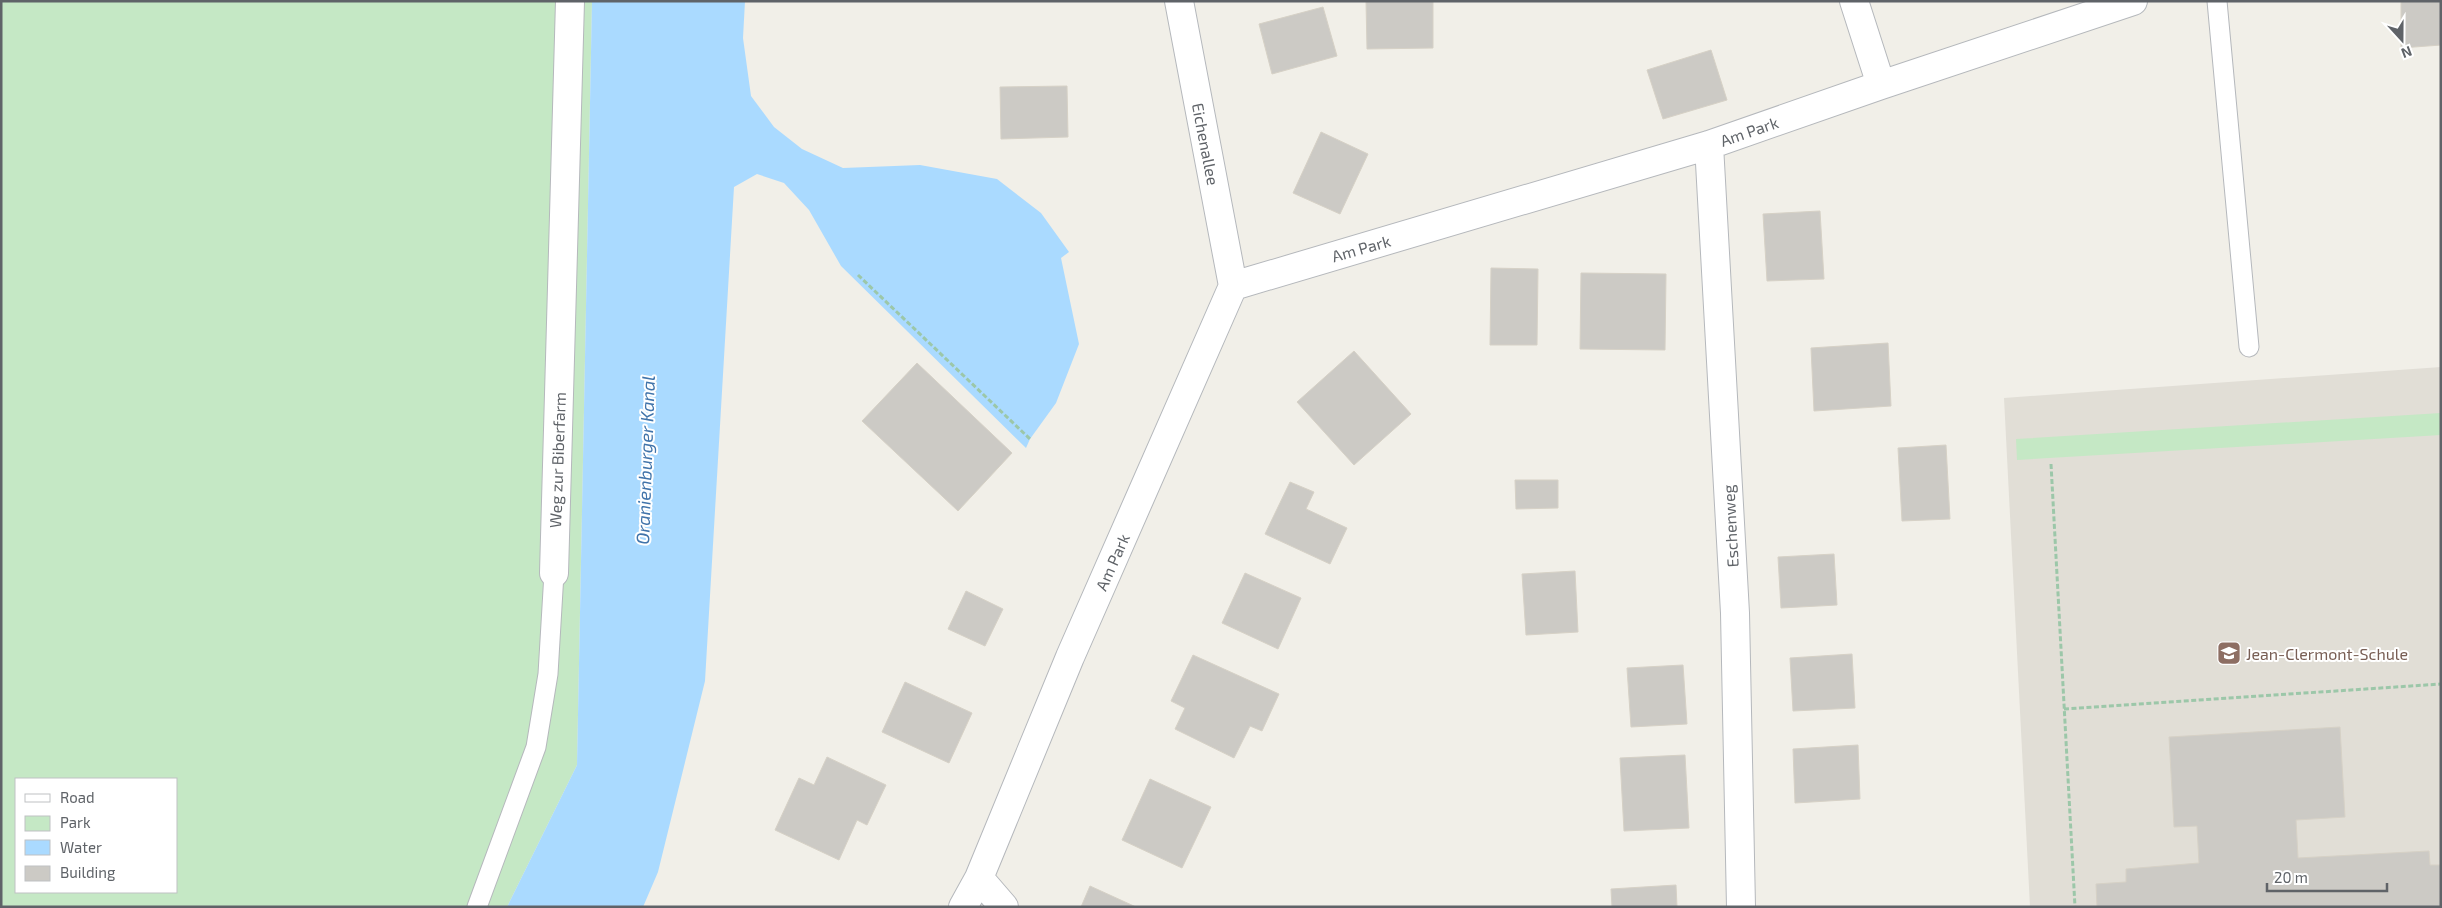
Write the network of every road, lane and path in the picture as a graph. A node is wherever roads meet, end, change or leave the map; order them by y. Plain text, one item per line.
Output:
1 (570, 1) edge
2 (1179, 1) edge
3 (1854, 1) edge
4 (2134, 1) edge
5 (2217, 1) edge
6 (1881, 85) junction
7 (1709, 145) junction
8 (858, 275) dead end
9 (1233, 286) junction
10 (2249, 347) dead end
11 (1030, 439) dead end
12 (2051, 464) dead end
13 (554, 573) joint
14 (2441, 684) edge
15 (2064, 708) junction
16 (979, 878) junction
17 (477, 907) edge
18 (963, 907) edge
19 (1004, 907) edge
20 (1742, 907) edge
21 (2075, 907) edge

1 - 13 street, Weg zur Biberfarm
2 - 9 street, Eichenallee
3 - 6 street
4 - 6 street, Am Park
5 - 10 lane
6 - 7 street, Am Park
7 - 9 street, Am Park
7 - 20 street, Eschenweg
8 - 11 path
9 - 16 street, Am Park
12 - 15 path
13 - 17 lane, Weg zur Biberfarm
14 - 15 path
15 - 21 path
16 - 18 street, Am Park
16 - 19 street

